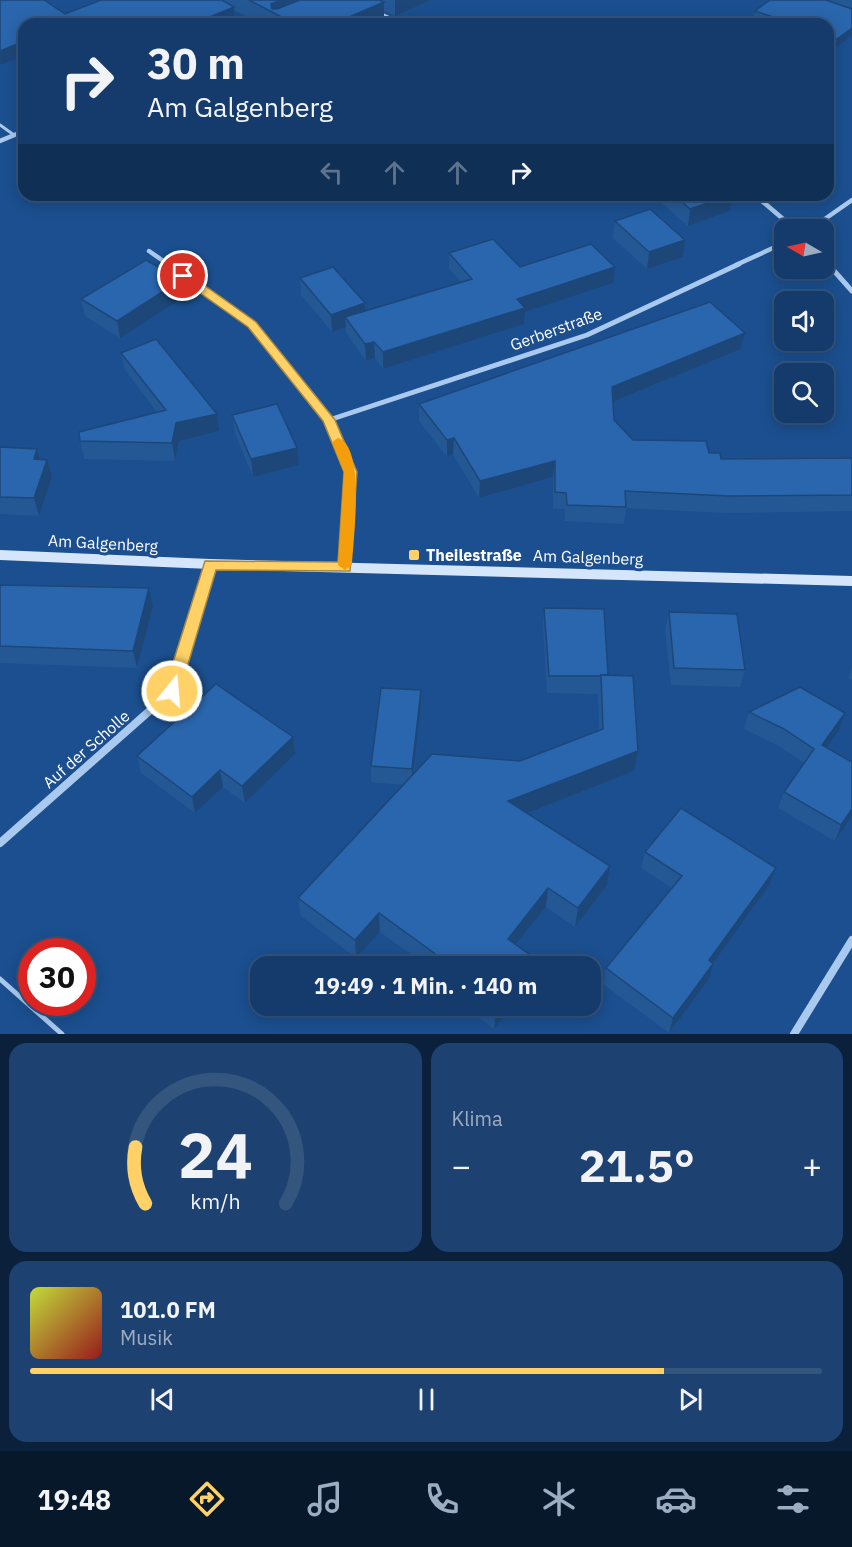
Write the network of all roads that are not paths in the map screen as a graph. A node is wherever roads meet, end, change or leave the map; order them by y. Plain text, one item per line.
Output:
1 (371, 10) edge
2 (388, 18) edge
3 (0, 125) edge
4 (18, 133) edge
5 (14, 135) junction
6 (0, 141) edge
7 (852, 200) edge
8 (762, 201) edge
9 (783, 219) edge
10 (825, 219) edge
11 (774, 248) edge
12 (149, 251) dead end
13 (834, 270) edge
14 (852, 291) edge
15 (329, 420) junction
16 (0, 555) edge
17 (210, 564) junction
18 (345, 567) junction
19 (852, 581) edge
20 (0, 843) edge
21 (852, 940) edge
22 (0, 979) edge
23 (62, 1034) edge
24 (794, 1034) edge

1 - 2 street
3 - 5 lane
4 - 5 street
5 - 6 street
7 - 10 street
8 - 9 street
11 - 15 street, Gerberstraße
12 - 15 street
13 - 14 street
15 - 18 street
16 - 17 main road, Am Galgenberg
17 - 18 main road, Am Galgenberg
17 - 20 street, Auf der Scholle
18 - 19 main road, Am Galgenberg
21 - 24 street
22 - 23 lane

